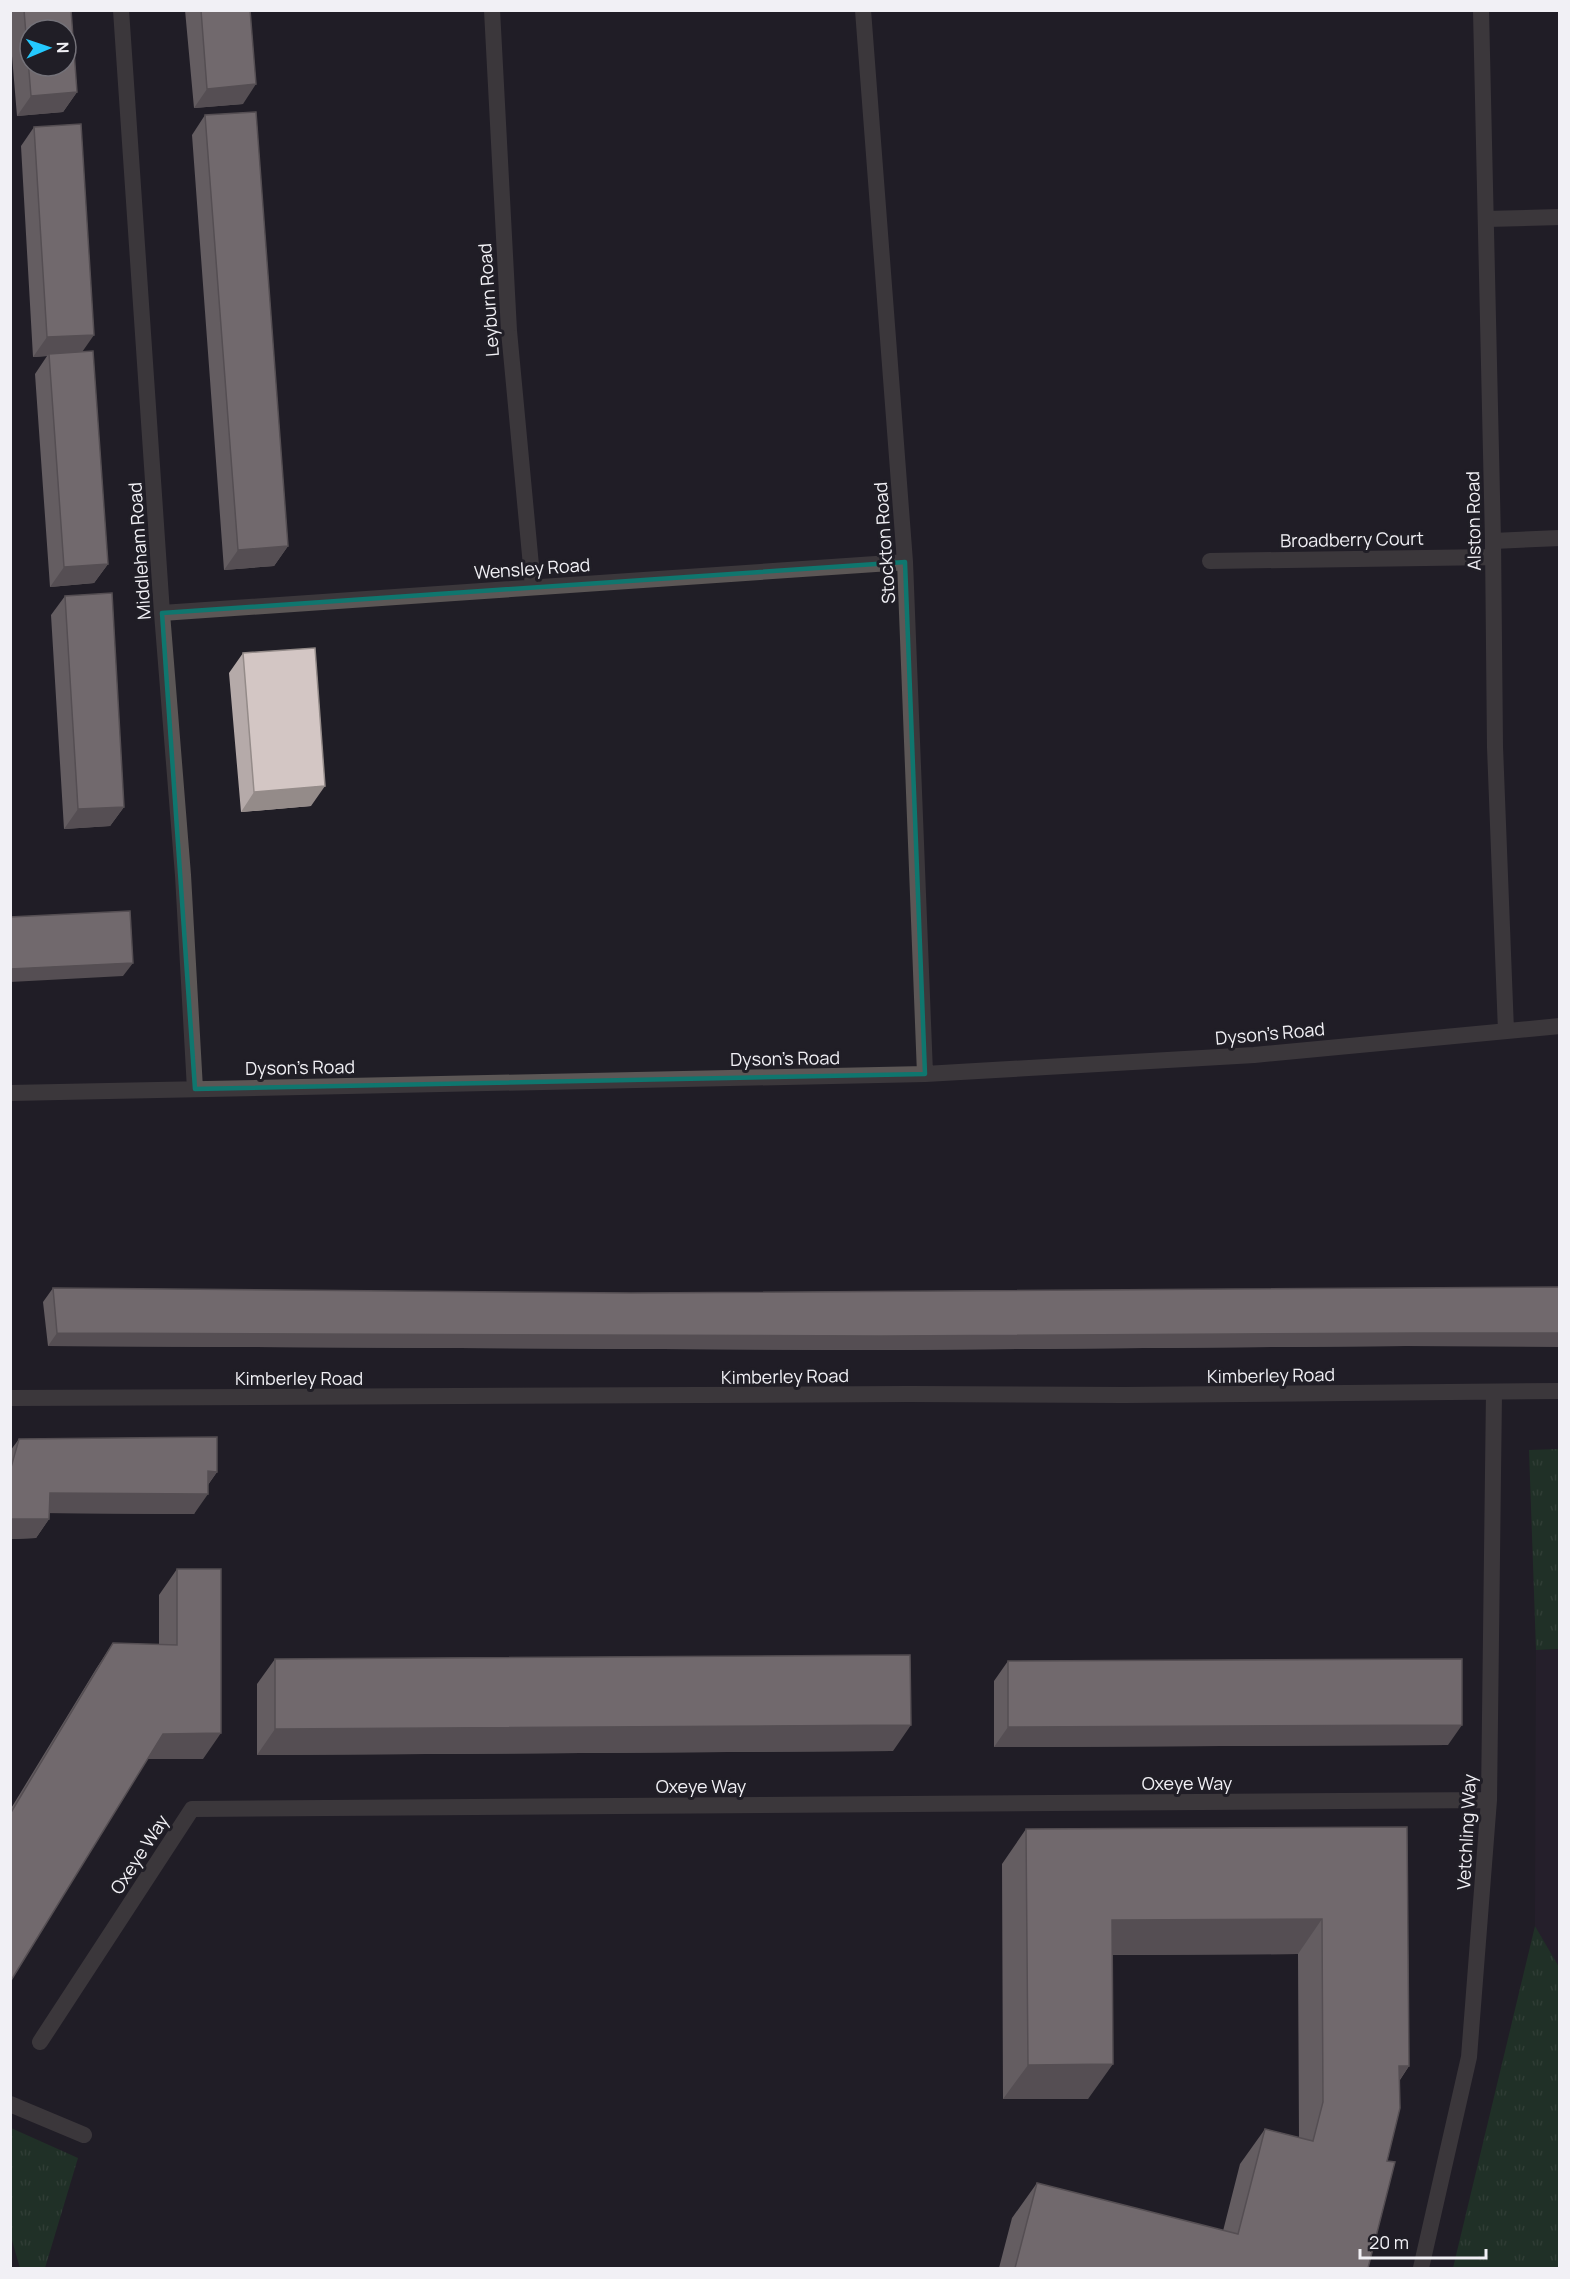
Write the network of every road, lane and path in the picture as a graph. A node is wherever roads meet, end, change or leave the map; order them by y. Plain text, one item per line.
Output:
1 (121, 10) edge
2 (492, 10) edge
3 (863, 10) edge
4 (1481, 10) edge
5 (1560, 217) edge
6 (1486, 219) junction
7 (1560, 538) edge
8 (1493, 549) junction
9 (1210, 561) dead end
10 (906, 562) junction
11 (533, 587) junction
12 (162, 613) junction
13 (1560, 1026) edge
14 (1506, 1031) junction
15 (926, 1074) junction
16 (195, 1089) junction
17 (10, 1092) edge
18 (1560, 1391) edge
19 (1494, 1392) junction
20 (10, 1398) edge
21 (1489, 1800) junction
22 (40, 2042) dead end
23 (10, 2104) edge
24 (84, 2135) dead end
25 (1421, 2268) edge

1 - 12 street, Middleham Road
2 - 11 street, Leyburn Road
3 - 10 street, Stockton Road
4 - 6 street, Alston Road
5 - 6 street
6 - 8 street, Alston Road
7 - 8 street, Broadberry Court
8 - 9 street, Broadberry Court
8 - 14 street, Alston Road
10 - 11 street, Wensley Road
10 - 15 street, Stockton Road
11 - 12 street, Wensley Road
12 - 16 street, Middleham Road
13 - 14 street, Dyson's Road
14 - 15 street, Dyson's Road
15 - 16 street, Dyson's Road
16 - 17 street, Dyson's Road
18 - 19 street, Kimberley Road
19 - 20 street, Kimberley Road
19 - 21 street, Vetchling Way
21 - 22 street, Oxeye Way
21 - 25 street, Vetchling Way
23 - 24 street

